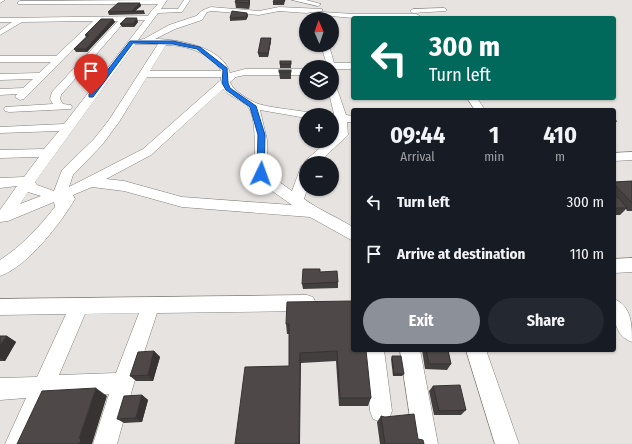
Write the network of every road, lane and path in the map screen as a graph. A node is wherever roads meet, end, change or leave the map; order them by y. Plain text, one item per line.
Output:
1 (295, 0) edge
2 (48, 1) edge
3 (188, 2) edge
4 (20, 3) edge
5 (157, 8) edge
6 (320, 9) edge
7 (110, 10) edge
8 (444, 10) dead end
9 (180, 11) junction
10 (414, 12) edge
11 (100, 18) junction
12 (124, 18) junction
13 (22, 19) junction
14 (0, 20) edge
15 (172, 27) junction
16 (0, 33) edge
17 (132, 42) junction
18 (146, 42) junction
19 (164, 42) junction
20 (0, 59) edge
21 (60, 59) junction
22 (339, 66) edge
23 (351, 66) edge
24 (299, 72) edge
25 (143, 74) junction
26 (42, 76) junction
27 (226, 76) junction
28 (0, 77) edge
29 (26, 91) junction
30 (0, 92) edge
31 (337, 100) edge
32 (253, 106) junction
33 (60, 107) junction
34 (82, 107) junction
35 (4, 109) edge
36 (299, 114) edge
37 (342, 118) edge
38 (68, 127) junction
39 (0, 130) edge
40 (48, 152) junction
41 (0, 154) edge
42 (318, 156) edge
43 (632, 156) edge
44 (616, 157) edge
45 (27, 181) junction
46 (90, 182) junction
47 (0, 183) edge
48 (299, 191) edge
49 (59, 199) junction
50 (296, 201) junction
51 (312, 212) junction
52 (1, 218) edge
53 (351, 234) edge
54 (632, 265) edge
55 (616, 266) edge
56 (0, 269) edge
57 (322, 302) edge
58 (80, 305) junction
59 (151, 305) junction
60 (0, 307) edge
61 (616, 310) edge
62 (632, 333) edge
63 (374, 352) edge
64 (410, 352) edge
65 (477, 352) edge
66 (123, 383) junction
67 (43, 388) junction
68 (0, 389) edge
69 (381, 411) dead end
70 (17, 444) edge
71 (105, 444) edge
72 (426, 444) edge
73 (507, 444) edge

1 - 6 street
2 - 4 street
2 - 5 street
2 - 13 street
3 - 9 street
5 - 7 street
5 - 9 street
5 - 12 street
5 - 17 street
6 - 10 street
6 - 15 street
8 - 10 street
9 - 15 street
11 - 12 street
11 - 13 street
11 - 21 street
12 - 33 street
13 - 14 street
13 - 16 street
15 - 18 street
17 - 18 street
17 - 34 street
18 - 19 street
19 - 25 street
19 - 27 street
20 - 21 street
21 - 26 street
22 - 23 street
24 - 27 street
25 - 27 street
25 - 49 street
26 - 28 street
26 - 29 street
27 - 32 street
27 - 46 street
29 - 30 street
29 - 35 street
31 - 37 street
32 - 36 street
32 - 50 street
33 - 34 street
33 - 35 street
34 - 38 street
37 - 42 street
38 - 39 street
38 - 40 street
40 - 41 street
40 - 45 street
43 - 44 street
45 - 47 street
45 - 49 street
45 - 52 street
46 - 49 street
46 - 51 street
48 - 50 street
49 - 52 street
49 - 56 street
50 - 51 street
51 - 53 street
54 - 55 street
57 - 59 street
58 - 59 street
58 - 60 street
58 - 67 street
59 - 66 street
61 - 62 street
63 - 69 street
64 - 72 street
65 - 73 street
66 - 67 street
66 - 71 street
67 - 68 street
67 - 70 street

